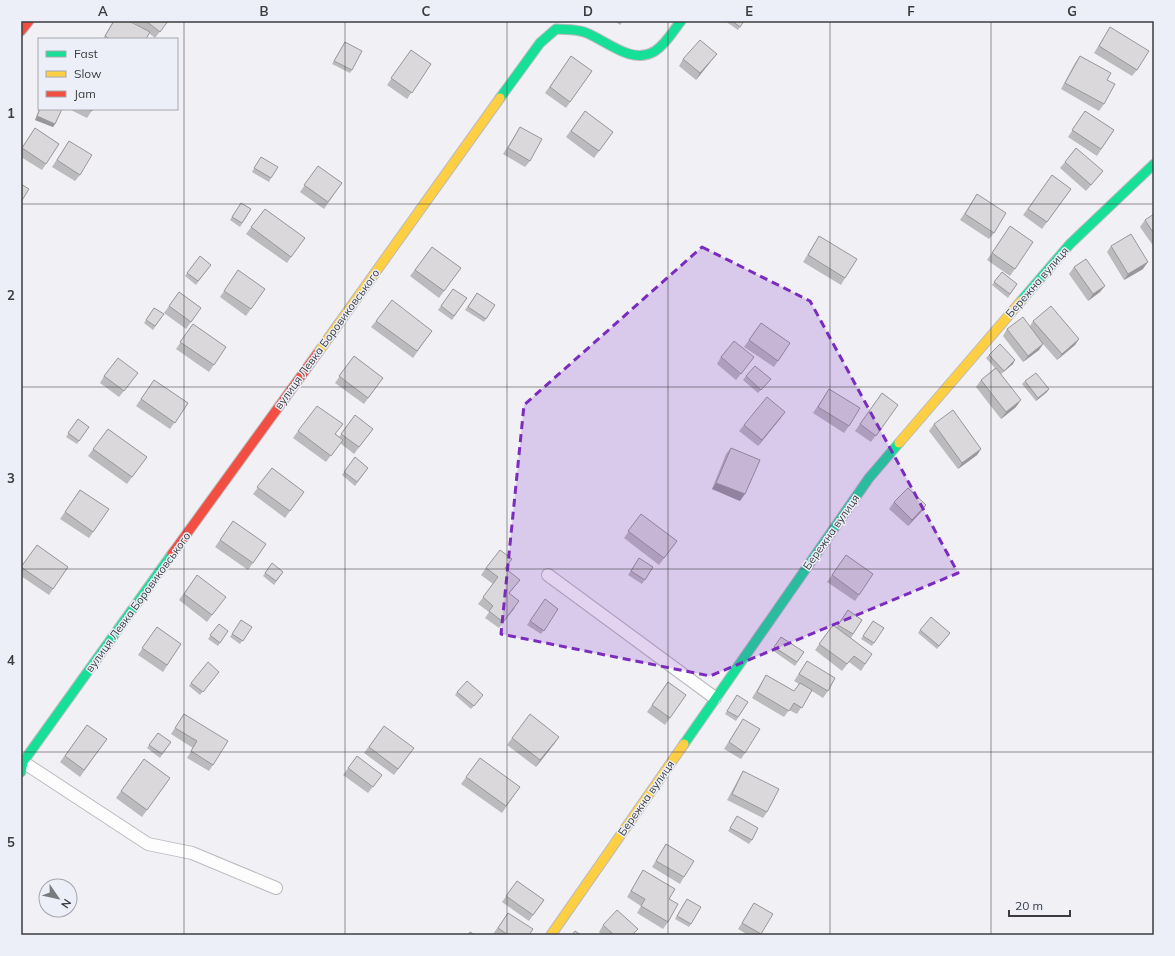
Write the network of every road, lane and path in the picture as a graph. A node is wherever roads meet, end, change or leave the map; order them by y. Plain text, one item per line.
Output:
1 (29, 21) edge
2 (681, 21) edge
3 (21, 31) edge
4 (1154, 164) edge
5 (548, 575) dead end
6 (715, 698) junction
7 (22, 767) edge
8 (276, 888) dead end
9 (551, 935) edge

1 - 3 street
2 - 7 street, вулиця Левка Боровиковського
4 - 6 street, Бережна вулиця
5 - 6 lane
6 - 9 street, Бережна вулиця
7 - 8 lane

